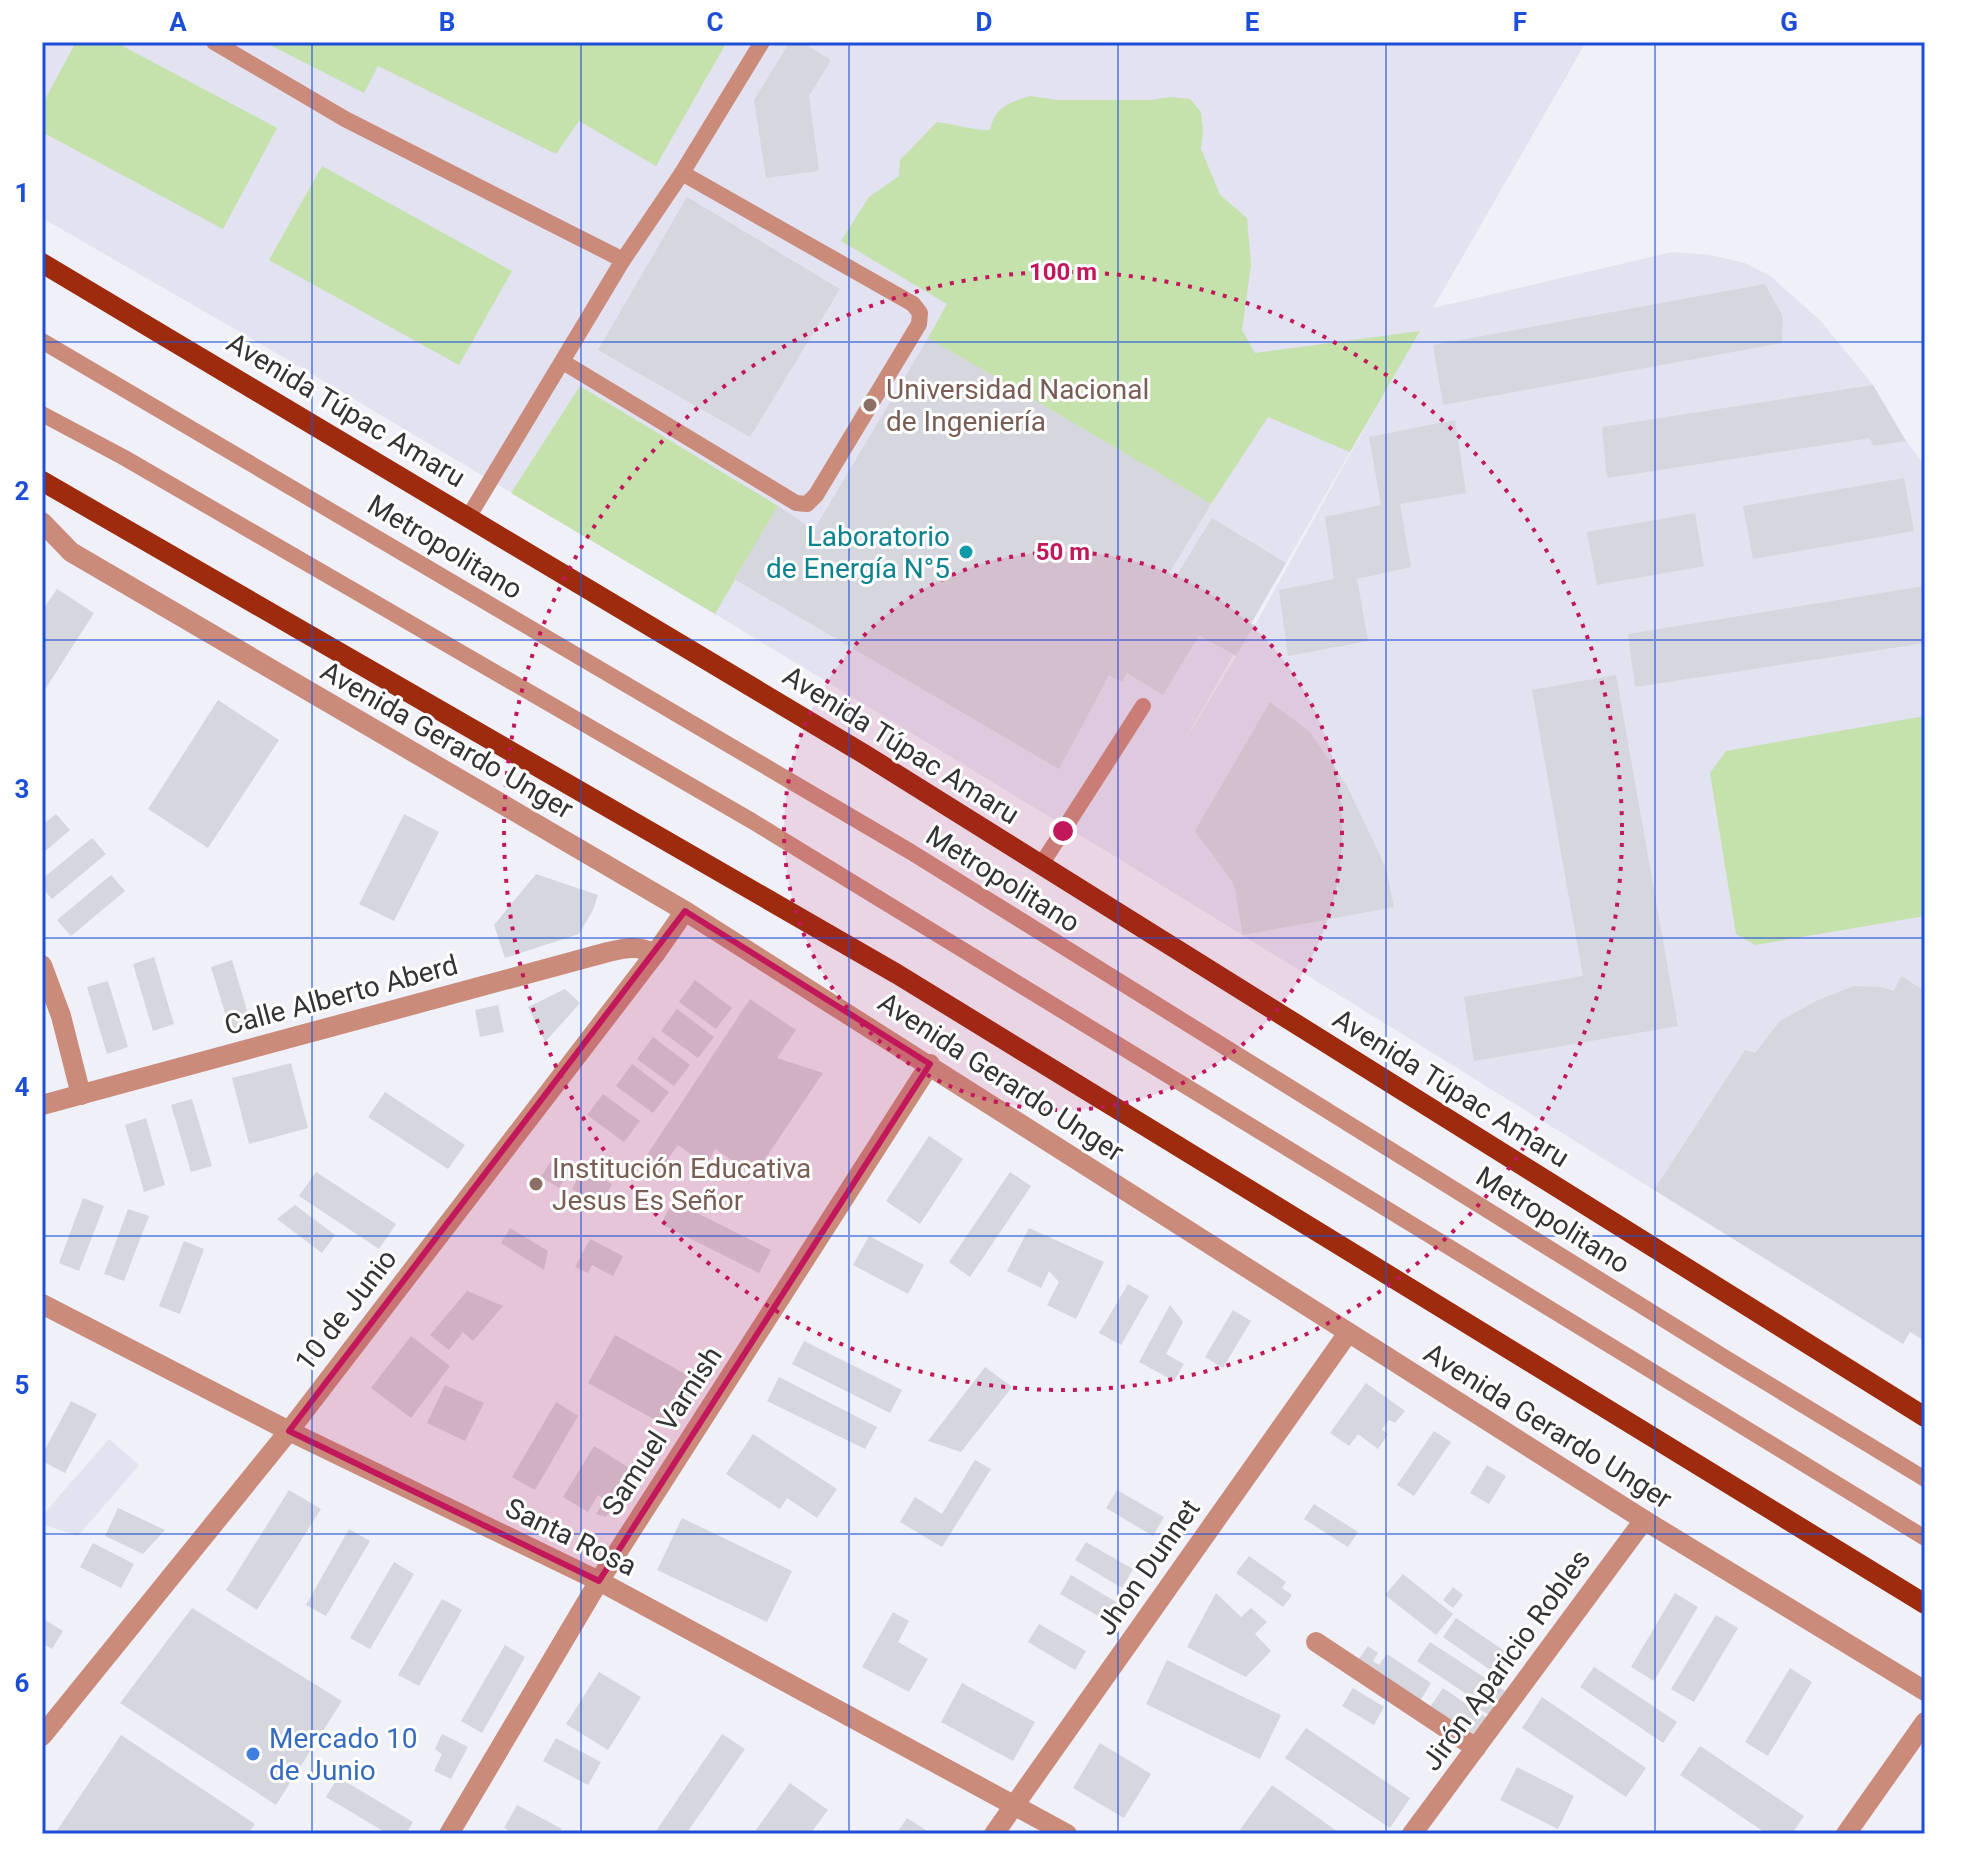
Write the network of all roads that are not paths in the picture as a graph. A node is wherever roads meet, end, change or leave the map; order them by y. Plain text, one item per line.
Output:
1 (214, 42) edge
2 (762, 42) edge
3 (682, 173) junction
4 (623, 260) junction
5 (42, 263) edge
6 (42, 341) edge
7 (563, 362) junction
8 (42, 414) edge
9 (42, 481) edge
10 (469, 516) junction
11 (42, 522) edge
12 (1143, 706) dead end
13 (1041, 865) junction
14 (685, 911) junction
15 (655, 954) junction
16 (42, 965) edge
17 (930, 1064) junction
18 (81, 1095) junction
19 (42, 1105) edge
20 (42, 1304) edge
21 (1348, 1333) junction
22 (1925, 1417) edge
23 (289, 1431) junction
24 (1925, 1479) edge
25 (1644, 1520) junction
26 (1925, 1538) edge
27 (599, 1581) junction
28 (1925, 1604) edge
29 (1316, 1642) dead end
30 (1925, 1691) edge
31 (1925, 1722) edge
32 (42, 1736) edge
33 (1476, 1748) junction
34 (1014, 1805) junction
35 (449, 1834) edge
36 (994, 1834) edge
37 (1067, 1834) edge
38 (1412, 1834) edge
39 (1846, 1834) edge

1 - 4 lane
2 - 3 lane
3 - 4 lane
3 - 7 lane
4 - 7 lane
5 - 10 main road, Avenida Túpac Amaru
6 - 24 lane, Metropolitano
7 - 10 lane
8 - 26 lane
9 - 28 main road
10 - 13 main road, Avenida Túpac Amaru
11 - 14 street, Avenida Gerardo Unger
12 - 13 lane
13 - 22 main road, Avenida Túpac Amaru
14 - 15 street, 10 de Junio
14 - 17 street, Avenida Gerardo Unger
15 - 18 street, Calle Alberto Aberd
15 - 23 street, 10 de Junio
16 - 18 street
17 - 21 street, Avenida Gerardo Unger
17 - 27 street, Samuel Varnish
18 - 19 street, Calle Alberto Aberd
20 - 23 street, Santa Rosa
21 - 25 street, Avenida Gerardo Unger
21 - 34 street, Jhon Dunnet
23 - 27 street, Santa Rosa
23 - 32 street, 10 de Junio
25 - 30 street, Avenida Gerardo Unger
25 - 33 street, Jirón Aparicio Robles
27 - 34 street, Santa Rosa
27 - 35 street, Samuel Varnish
29 - 33 street
31 - 39 street
33 - 38 street, Jirón Aparicio Robles
34 - 36 street, Jhon Dunnet
34 - 37 street, Santa Rosa

